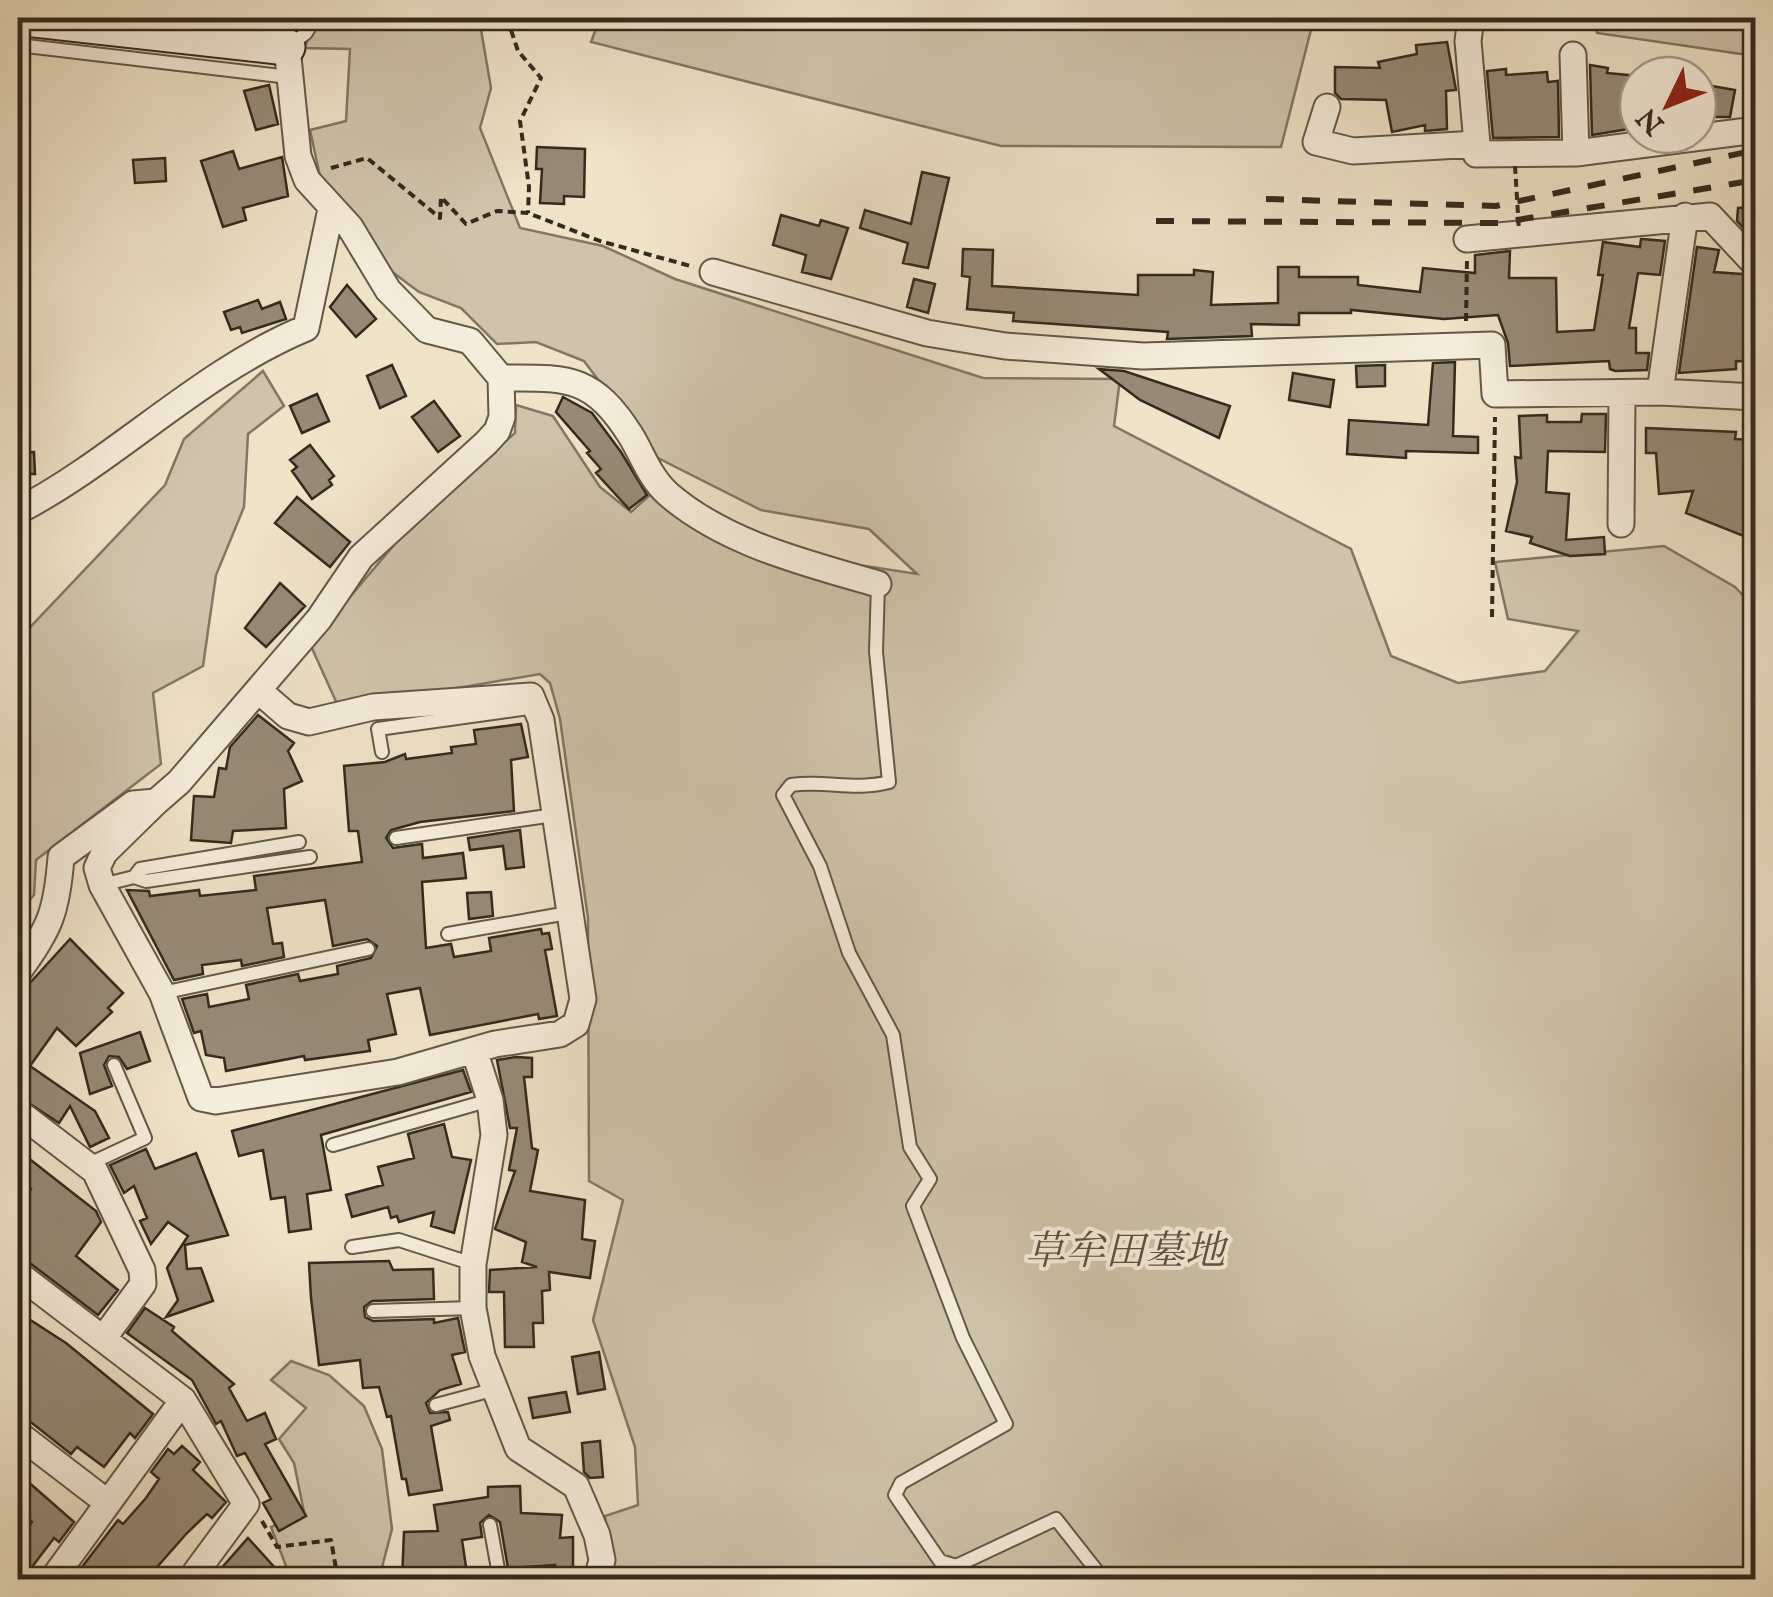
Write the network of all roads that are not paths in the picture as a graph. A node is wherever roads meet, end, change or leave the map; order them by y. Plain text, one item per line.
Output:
1 (26, 18) edge
2 (315, 18) edge
3 (1471, 18) edge
4 (18, 45) edge
5 (1572, 55) dead end
6 (288, 62) junction
7 (1327, 107) dead end
8 (1756, 130) edge
9 (1476, 144) junction
10 (1576, 153) junction
11 (331, 209) junction
12 (1685, 216) junction
13 (1468, 239) road end
14 (1756, 266) edge
15 (713, 272) road end
16 (501, 378) junction
17 (1622, 392) junction
18 (1660, 392) junction
19 (1756, 397) edge
20 (18, 511) edge
21 (1620, 524) dead end
22 (878, 584) joint
23 (259, 691) junction
24 (538, 707) junction
25 (382, 752) dead end
26 (156, 802) junction
27 (554, 816) junction
28 (396, 838) dead end
29 (298, 842) dead end
30 (310, 858) dead end
31 (134, 877) junction
32 (102, 885) junction
33 (568, 913) junction
34 (448, 934) dead end
35 (368, 950) dead end
36 (18, 972) edge
37 (162, 993) junction
38 (475, 1053) junction
39 (114, 1065) dead end
40 (490, 1100) junction
41 (18, 1112) edge
42 (333, 1145) dead end
43 (86, 1165) junction
44 (352, 1247) dead end
45 (473, 1264) junction
46 (18, 1274) edge
47 (473, 1308) junction
48 (372, 1311) dead end
49 (103, 1339) junction
50 (492, 1390) junction
51 (183, 1400) junction
52 (436, 1405) dead end
53 (18, 1434) edge
54 (108, 1504) junction
55 (490, 1524) dead end
56 (52, 1580) edge
57 (190, 1580) edge
58 (500, 1580) edge
59 (597, 1580) edge
60 (1104, 1580) edge

1 - 6 street
2 - 6 lane
3 - 9 street
4 - 6 lane
5 - 10 street
6 - 11 street
7 - 9 street
8 - 10 street
9 - 10 street
11 - 16 street
11 - 20 street
12 - 13 street
12 - 14 street
12 - 18 street
15 - 17 street
16 - 22 street
16 - 23 street
17 - 18 street
17 - 21 street
18 - 19 street
22 - 60 lane
23 - 24 street
23 - 26 street
24 - 25 lane
24 - 27 street
26 - 32 street
26 - 36 street
27 - 28 lane
27 - 33 street
29 - 31 lane
30 - 31 lane
31 - 32 lane
32 - 37 street
33 - 34 lane
33 - 38 street
35 - 37 lane
37 - 38 street
38 - 40 street
39 - 43 lane
40 - 42 lane
40 - 45 street
41 - 43 street
43 - 49 street
44 - 45 lane
45 - 47 street
46 - 49 street
47 - 48 lane
47 - 50 street
49 - 51 street
50 - 52 lane
50 - 59 street
51 - 54 street
51 - 57 street
53 - 54 street
54 - 56 street
55 - 58 lane

